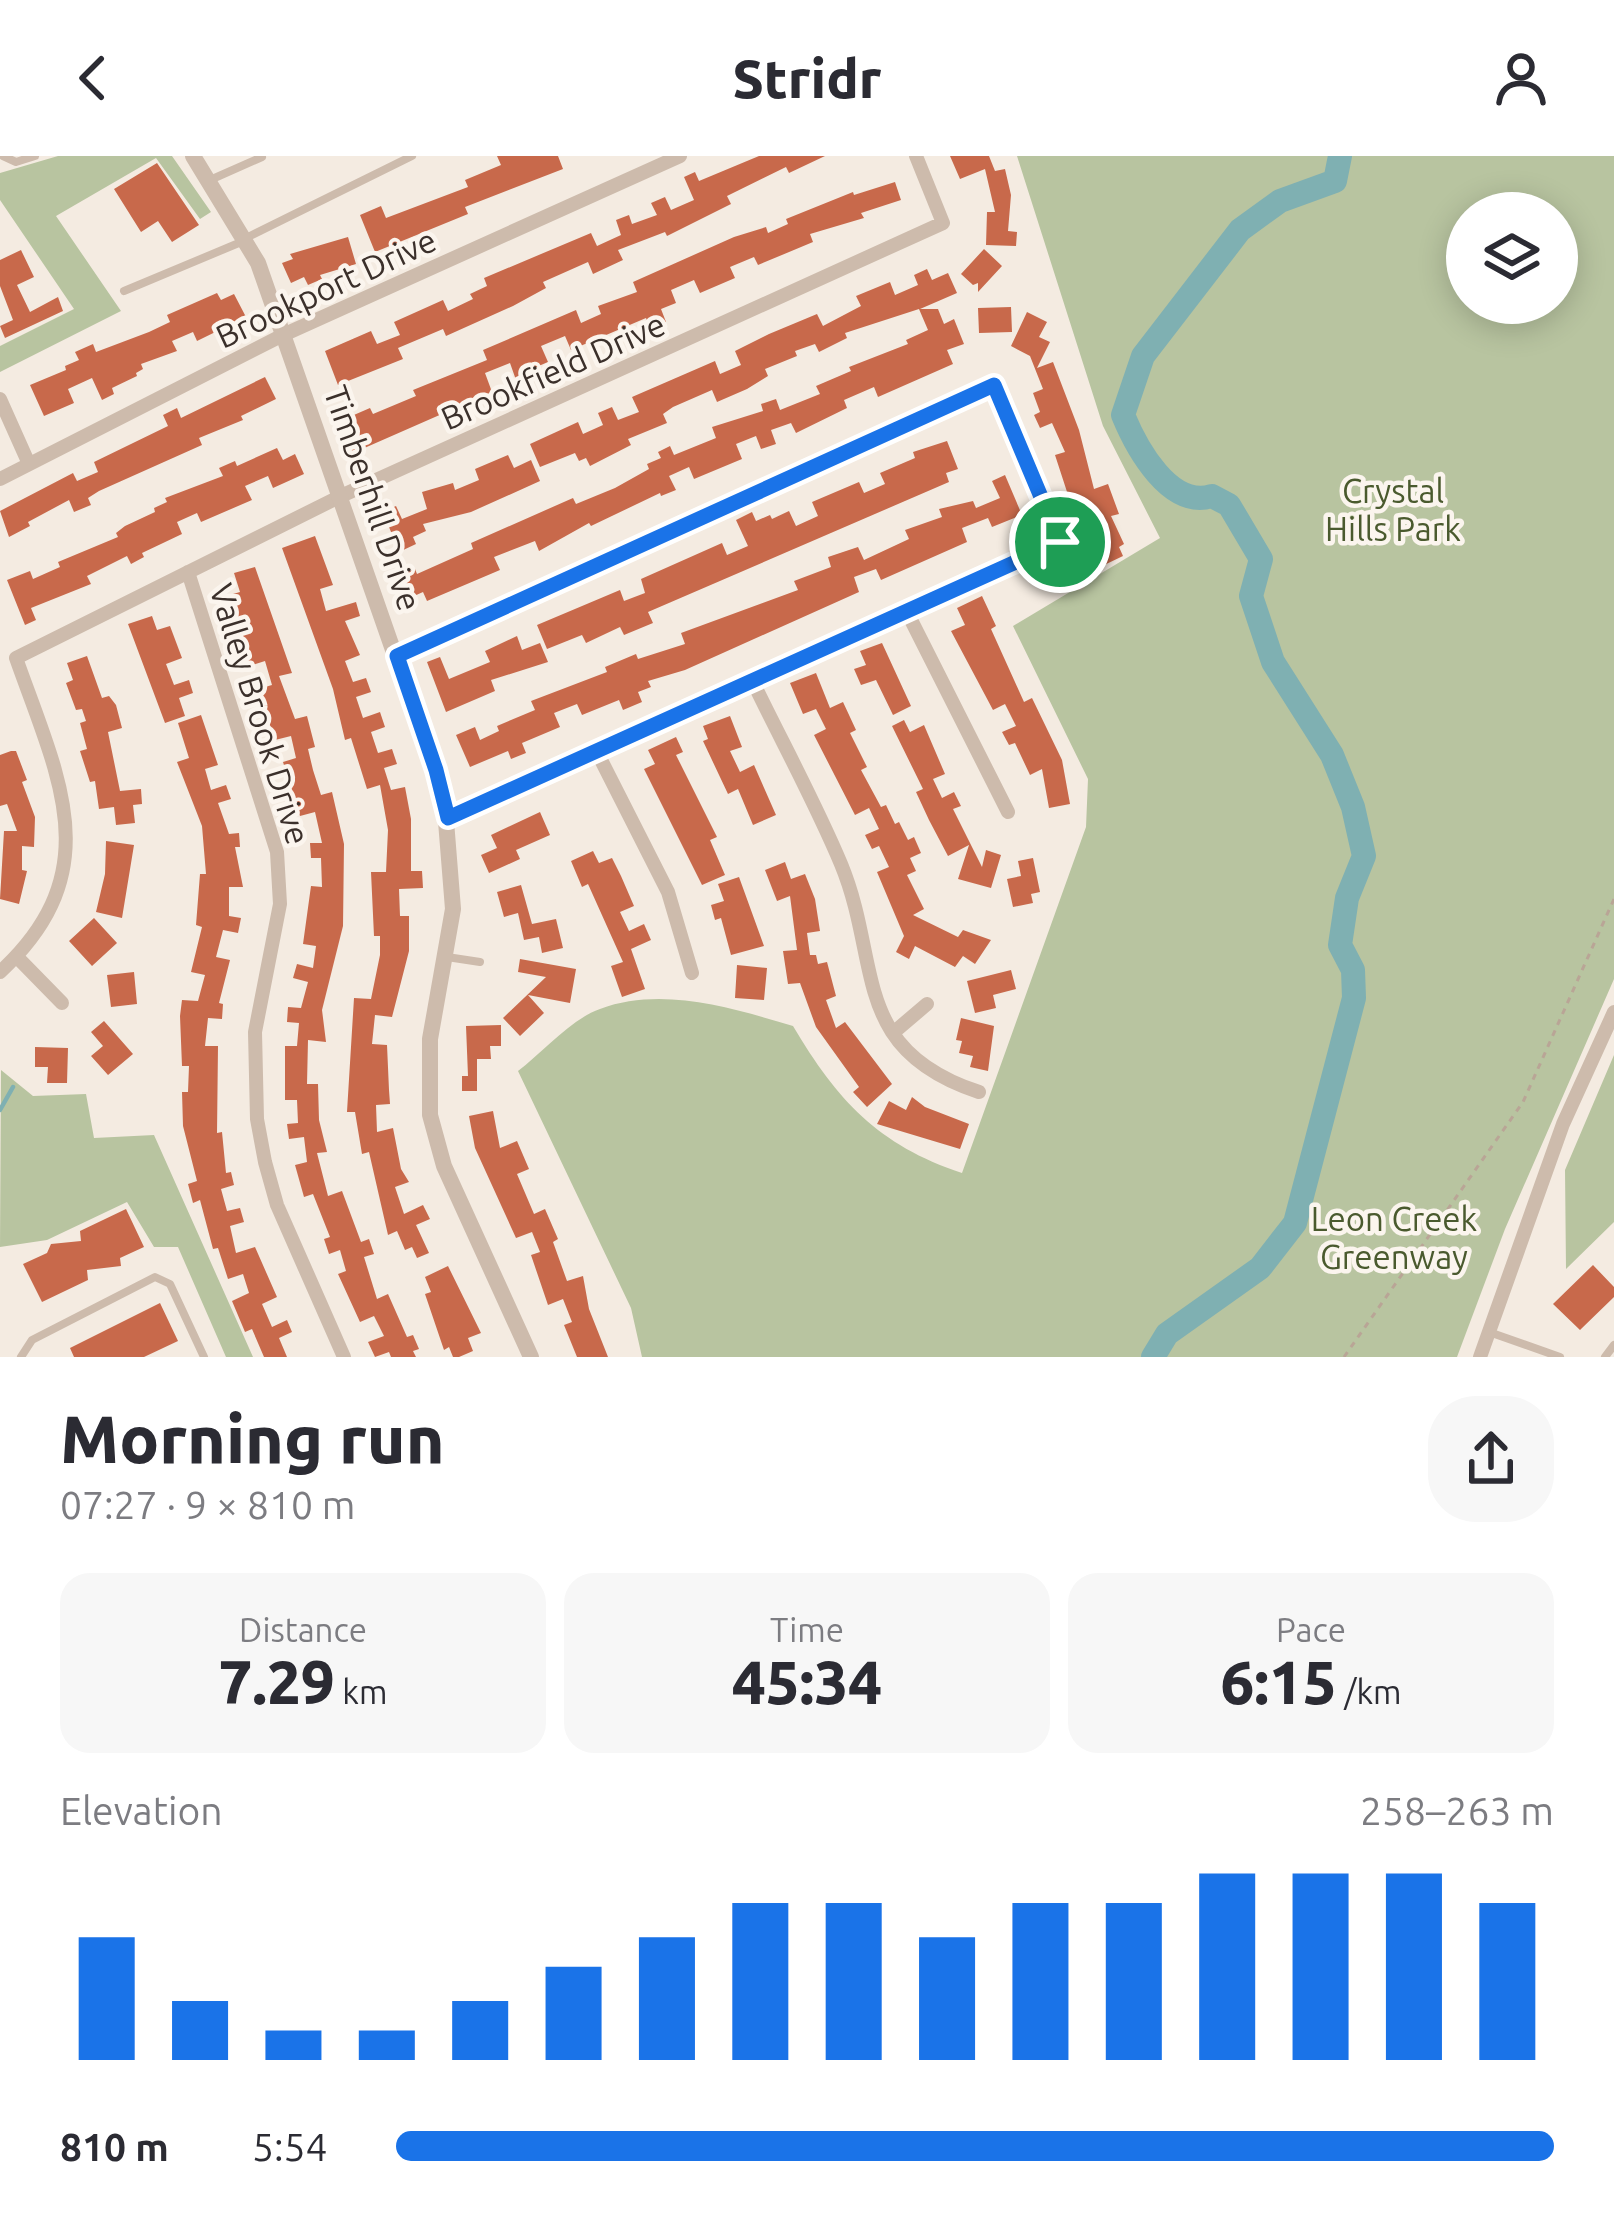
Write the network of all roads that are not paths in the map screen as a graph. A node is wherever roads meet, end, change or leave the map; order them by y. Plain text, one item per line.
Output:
1 (3, 156) edge
2 (35, 156) edge
3 (193, 156) edge
4 (412, 156) edge
5 (680, 156) edge
6 (916, 156) edge
7 (262, 157) edge
8 (209, 181) junction
9 (247, 239) junction
10 (124, 291) dead end
11 (284, 335) junction
12 (0, 399) edge
13 (29, 464) junction
14 (0, 479) edge
15 (341, 496) junction
16 (1060, 542) junction
17 (188, 572) junction
18 (1079, 583) dead end
19 (907, 612) junction
20 (397, 656) junction
21 (753, 682) junction
22 (598, 752) junction
23 (1008, 812) dead end
24 (448, 818) junction
25 (17, 957) junction
26 (447, 957) junction
27 (480, 962) dead end
28 (0, 972) edge
29 (692, 973) dead end
30 (62, 1003) dead end
31 (927, 1004) dead end
32 (1614, 1012) edge
33 (893, 1033) junction
34 (979, 1092) dead end
35 (1490, 1332) junction
36 (1614, 1345) edge
37 (21, 1357) edge
38 (204, 1357) edge
39 (344, 1357) edge
40 (530, 1357) edge
41 (1480, 1357) edge
42 (1560, 1357) edge
43 (1605, 1357) edge

1 - 2 lane
3 - 8 street, Timberhill Drive
4 - 9 lane
5 - 11 street, Brookport Drive
6 - 15 street, Brookfield Drive
7 - 8 lane
8 - 9 street, Timberhill Drive
9 - 10 lane
9 - 11 street, Timberhill Drive
11 - 13 street, Brookport Drive
11 - 15 street, Timberhill Drive
12 - 13 street
13 - 14 street, Brookport Drive
15 - 17 street, Brookfield Drive
15 - 20 street, Timberhill Drive
16 - 18 street
16 - 19 street
16 - 20 street
17 - 25 street, Brookfield Drive
17 - 39 street, Valley Brook Drive
19 - 21 street
19 - 23 street
20 - 24 street, Timberhill Drive
21 - 22 street
21 - 33 street
22 - 24 street
22 - 29 street
24 - 26 street, Timberhill Drive
25 - 28 street
25 - 30 street
26 - 27 lane
26 - 40 street, Timberhill Drive
31 - 33 street
32 - 35 street
33 - 34 street
35 - 41 street
35 - 42 lane
36 - 43 lane
37 - 38 lane

